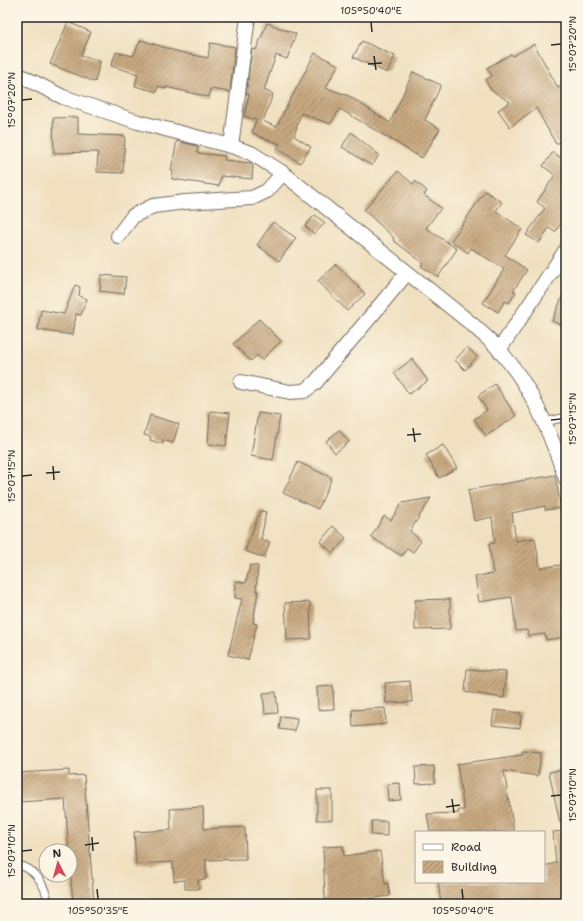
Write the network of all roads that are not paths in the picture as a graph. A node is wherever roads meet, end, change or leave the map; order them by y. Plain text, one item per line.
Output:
1 (248, 17) edge
2 (17, 74) edge
3 (231, 146) junction
4 (283, 173) junction
5 (118, 236) dead end
6 (566, 250) edge
7 (407, 273) junction
8 (500, 350) junction
9 (241, 382) dead end
10 (566, 417) edge
11 (546, 422) junction
12 (566, 479) edge
13 (17, 865) edge
14 (50, 904) edge

1 - 3 street
2 - 3 street
3 - 4 street
4 - 5 street
4 - 7 street
6 - 8 street
7 - 8 street
7 - 9 street
8 - 11 street
10 - 11 lane
11 - 12 street
13 - 14 lane

